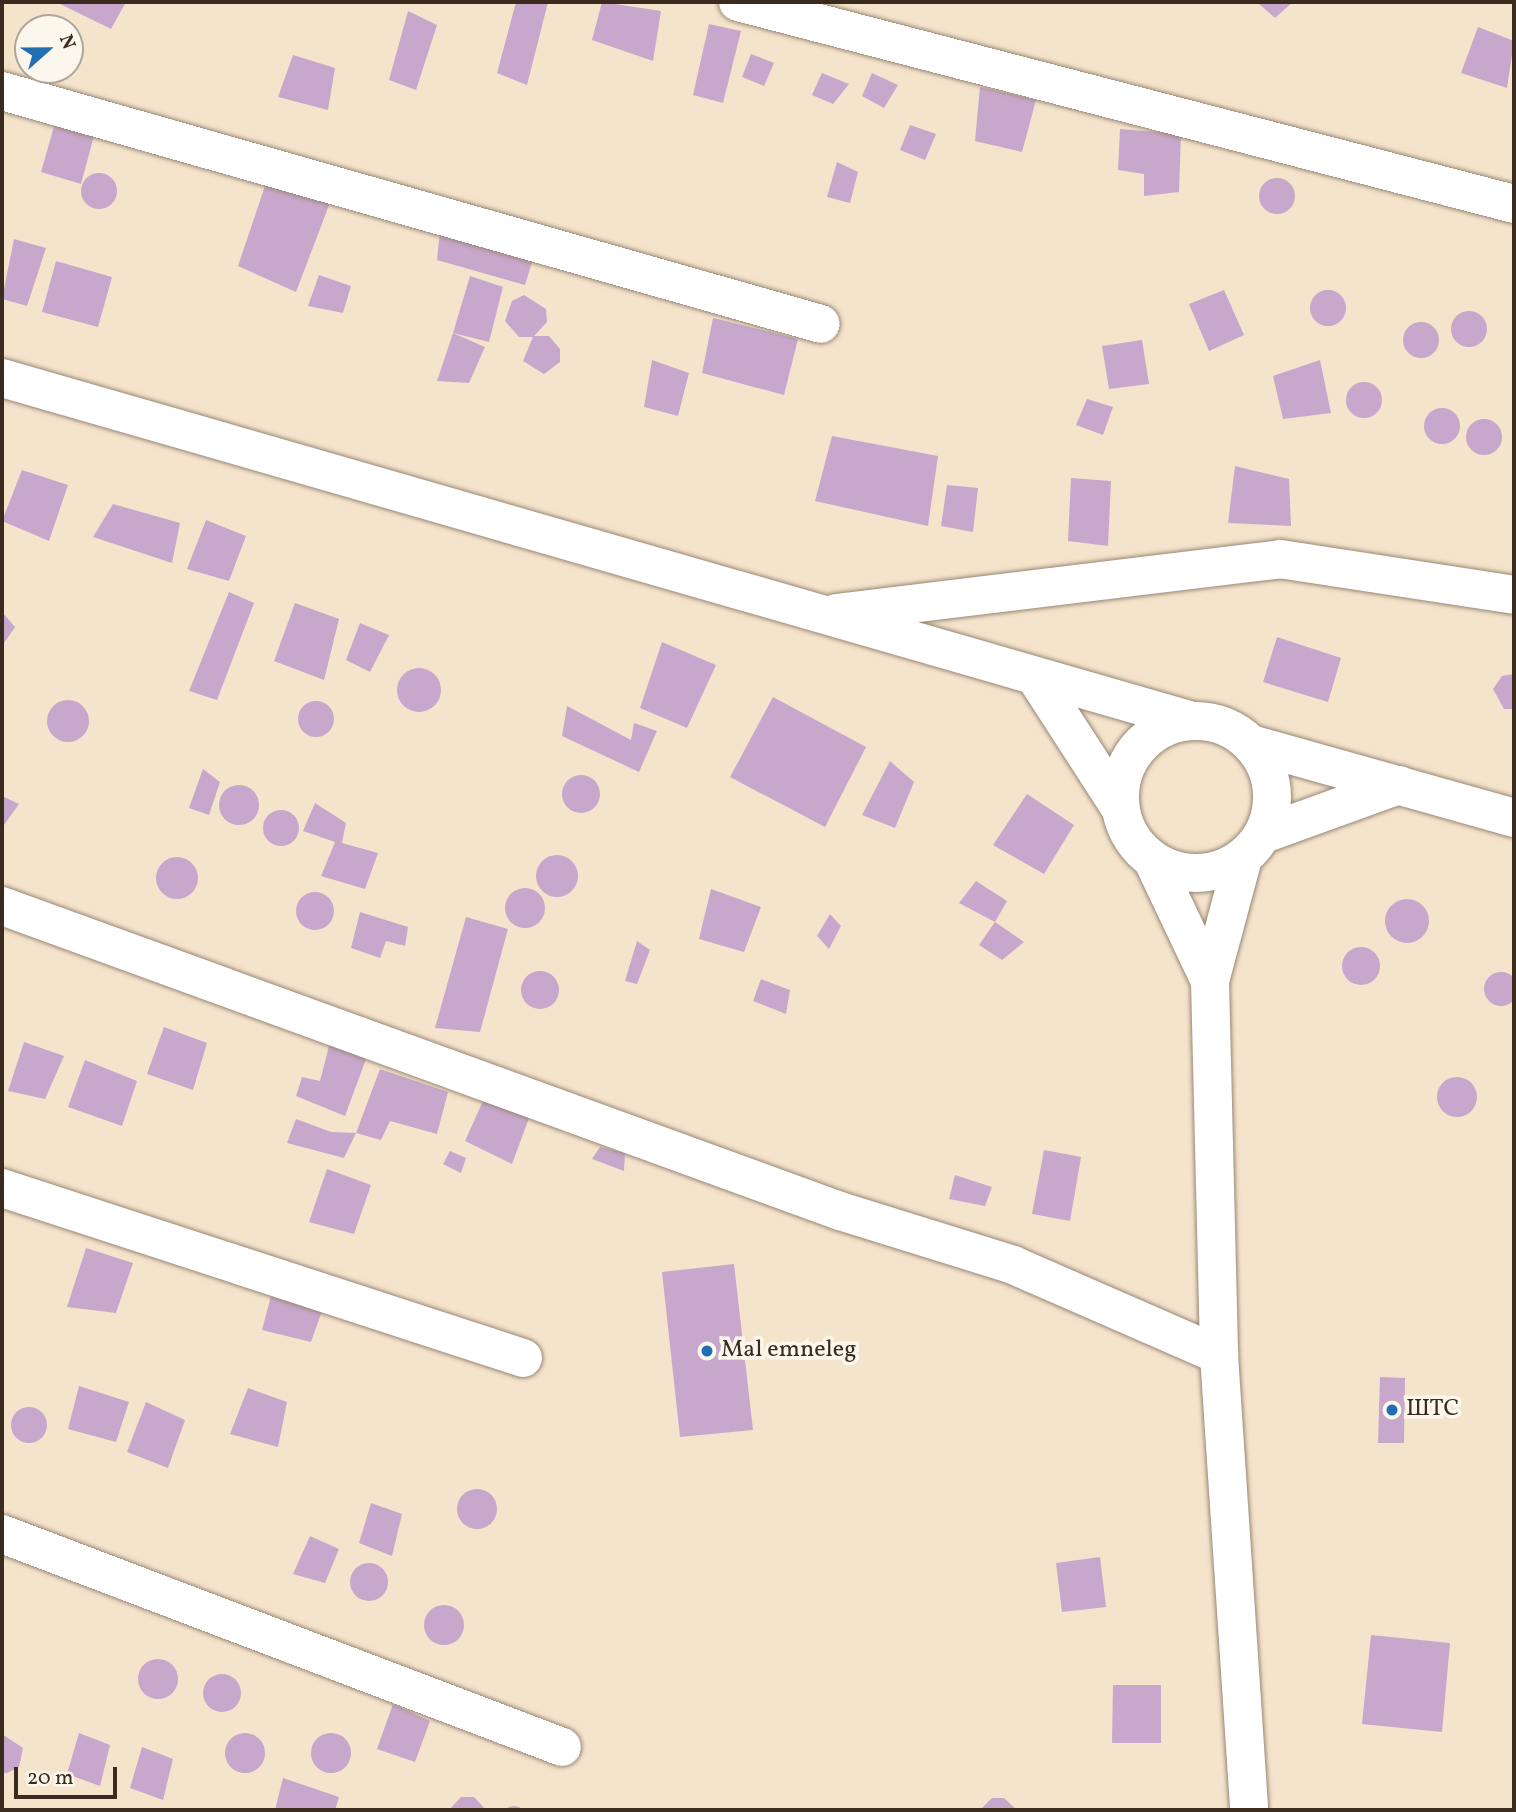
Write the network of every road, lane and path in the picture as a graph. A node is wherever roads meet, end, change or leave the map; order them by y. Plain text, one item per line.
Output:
1 (737, 2) edge
2 (2, 90) edge
3 (1514, 204) edge
4 (821, 324) dead end
5 (2, 378) edge
6 (1514, 595) edge
7 (821, 615) junction
8 (1036, 678) junction
9 (1193, 720) junction
10 (1251, 744) junction
11 (1399, 785) junction
12 (1120, 808) junction
13 (1514, 818) edge
14 (1253, 846) junction
15 (1153, 861) junction
16 (2, 906) edge
17 (1210, 981) junction
18 (2, 1188) edge
19 (1219, 1355) junction
20 (523, 1358) dead end
21 (2, 1534) edge
22 (562, 1746) dead end
23 (1249, 1810) edge

1 - 3 street
2 - 4 street
5 - 7 street
6 - 7 street
7 - 8 street
8 - 9 street
8 - 12 street
9 - 10 street
9 - 12 street
10 - 11 street
10 - 14 street
11 - 13 street
11 - 14 street
12 - 15 street
14 - 15 street
14 - 17 street
15 - 17 street
16 - 19 street
17 - 19 street
18 - 20 street
19 - 23 street
21 - 22 street

